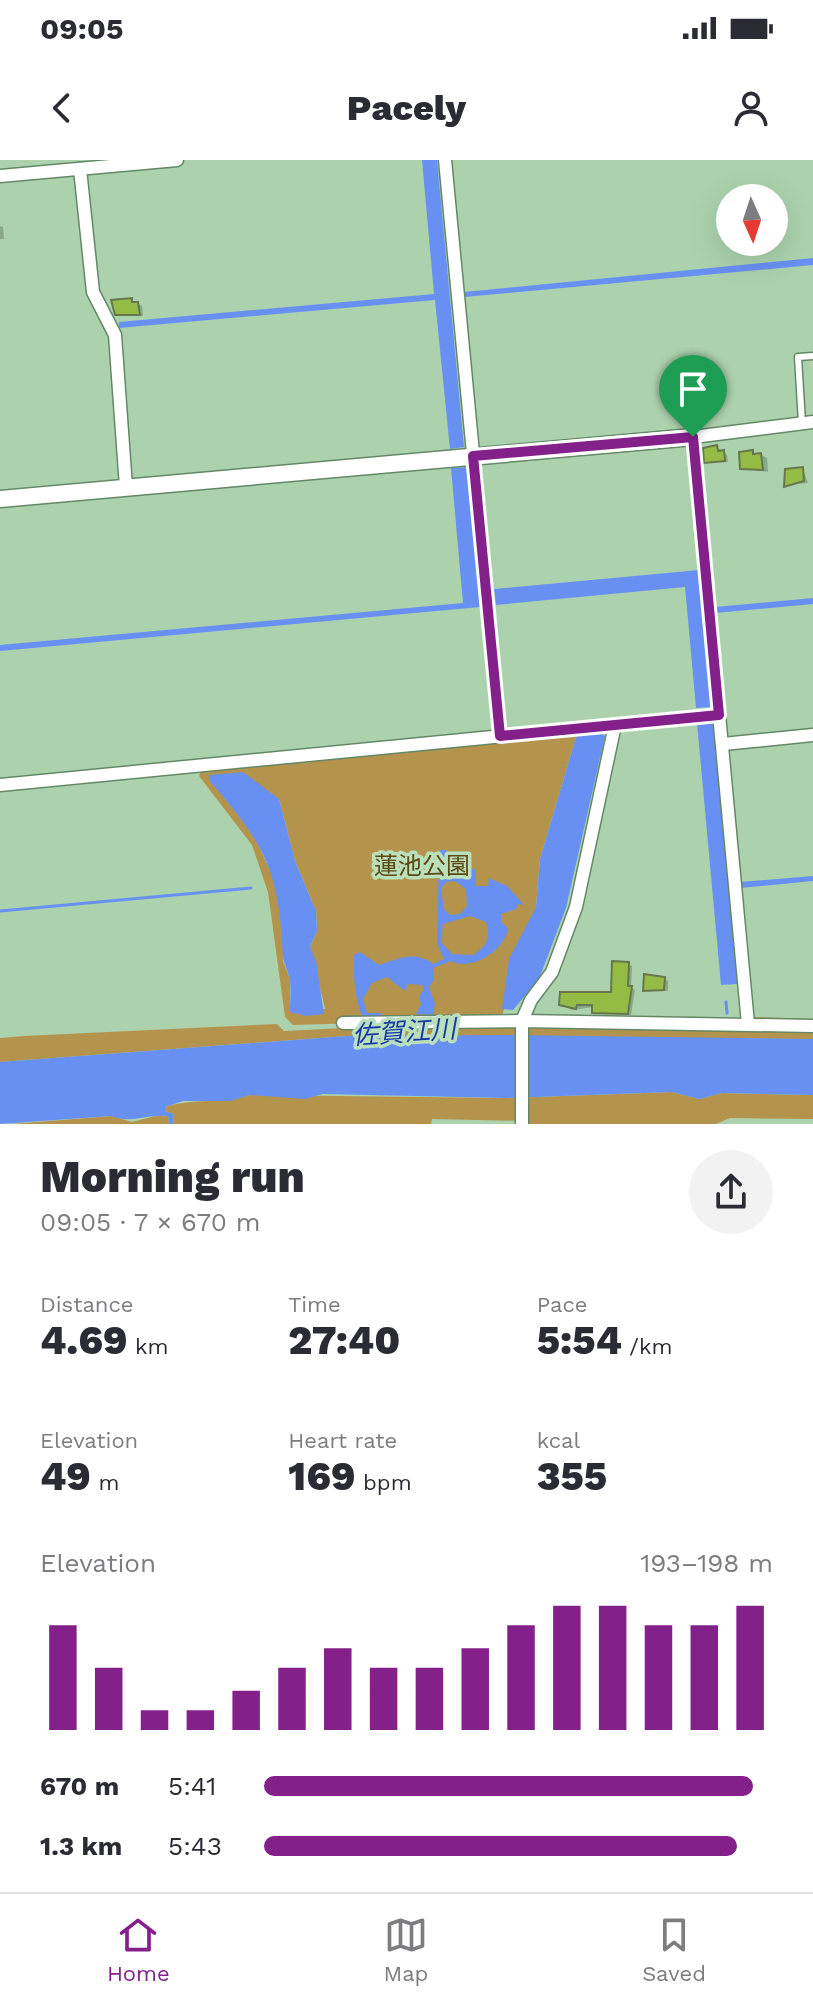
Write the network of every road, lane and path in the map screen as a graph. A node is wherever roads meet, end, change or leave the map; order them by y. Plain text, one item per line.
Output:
1 (177, 160) edge
2 (445, 160) edge
3 (80, 169) junction
4 (0, 176) edge
5 (813, 356) edge
6 (808, 423) edge
7 (693, 437) junction
8 (473, 456) junction
9 (126, 487) junction
10 (0, 499) edge
11 (719, 715) junction
12 (615, 725) junction
13 (813, 735) edge
14 (500, 736) junction
15 (723, 744) junction
16 (0, 785) edge
17 (343, 1023) dead end
18 (522, 1024) junction
19 (748, 1024) junction
20 (813, 1026) edge
21 (522, 1118) edge

1 - 3 street
2 - 8 street
3 - 4 street
3 - 9 street
5 - 6 lane
6 - 7 street
7 - 8 street
7 - 11 street
8 - 9 street
8 - 14 street
9 - 10 street
11 - 12 street
11 - 15 street
12 - 14 street
12 - 18 street
13 - 15 street
14 - 16 street
15 - 19 street
17 - 18 street
18 - 19 street
18 - 21 street
19 - 20 street

